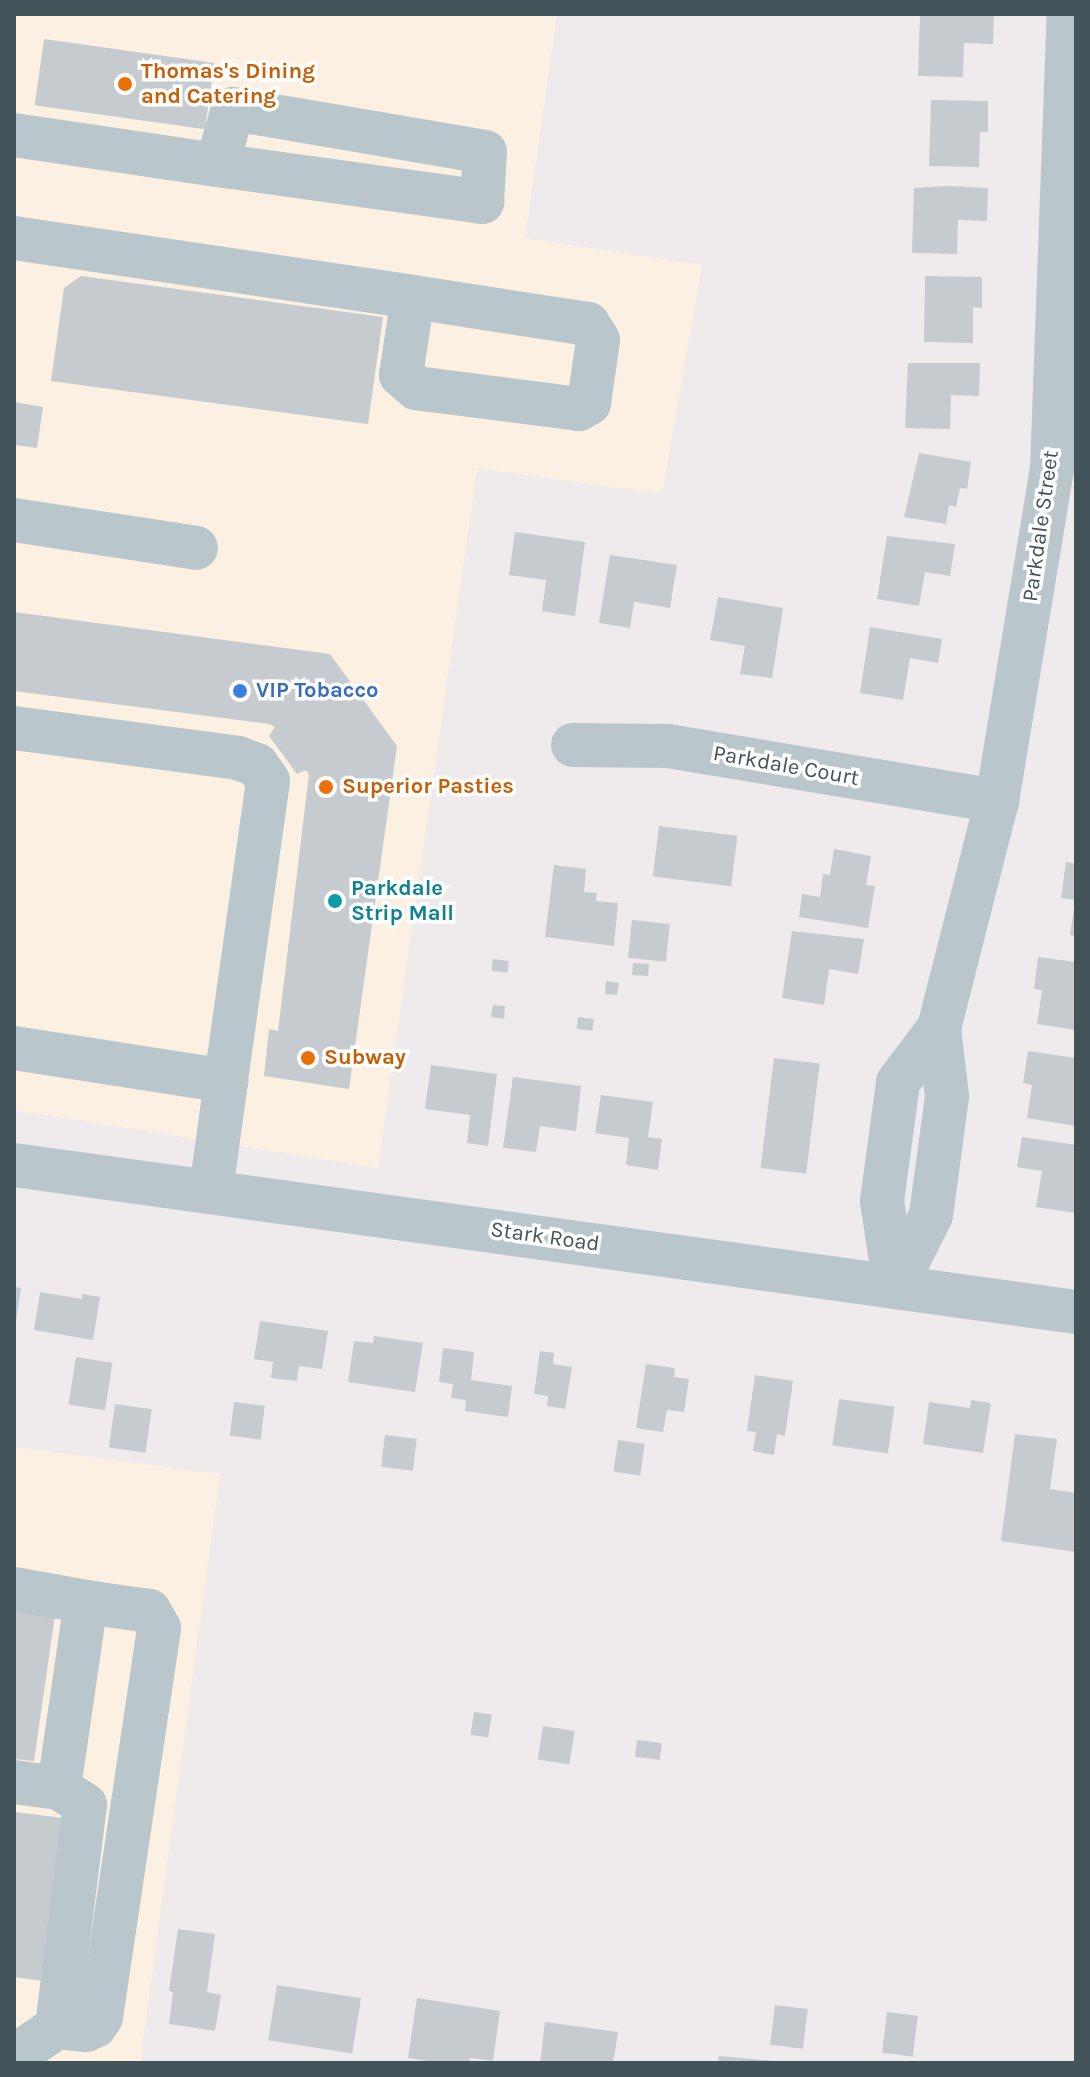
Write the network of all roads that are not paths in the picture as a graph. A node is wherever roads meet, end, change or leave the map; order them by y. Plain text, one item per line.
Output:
1 (1069, 14) edge
2 (14, 135) edge
3 (217, 165) junction
4 (14, 238) edge
5 (413, 297) dead end
6 (1076, 304) edge
7 (1057, 366) junction
8 (14, 520) edge
9 (196, 548) dead end
10 (14, 728) edge
11 (573, 745) dead end
12 (997, 801) junction
13 (14, 1048) edge
14 (226, 1081) junction
15 (14, 1165) edge
16 (211, 1191) junction
17 (895, 1287) junction
18 (1076, 1312) edge
19 (14, 1589) edge
20 (86, 1602) junction
21 (14, 1782) edge
22 (72, 1796) junction
23 (131, 1811) junction
24 (57, 2027) junction
25 (19, 2063) edge

1 - 7 street, Parkdale Street
2 - 3 street
3 - 3 street
4 - 5 street
6 - 7 street
7 - 12 street, Parkdale Street
8 - 9 street
10 - 14 street
11 - 12 street, Parkdale Court
12 - 17 street, Parkdale Street
13 - 14 street
14 - 16 street
15 - 16 street, Stark Road
16 - 17 street, Stark Road
17 - 18 street, Stark Road
19 - 20 street
20 - 22 street
20 - 23 street
21 - 22 street
22 - 23 street
22 - 24 street
23 - 24 street
24 - 25 street

